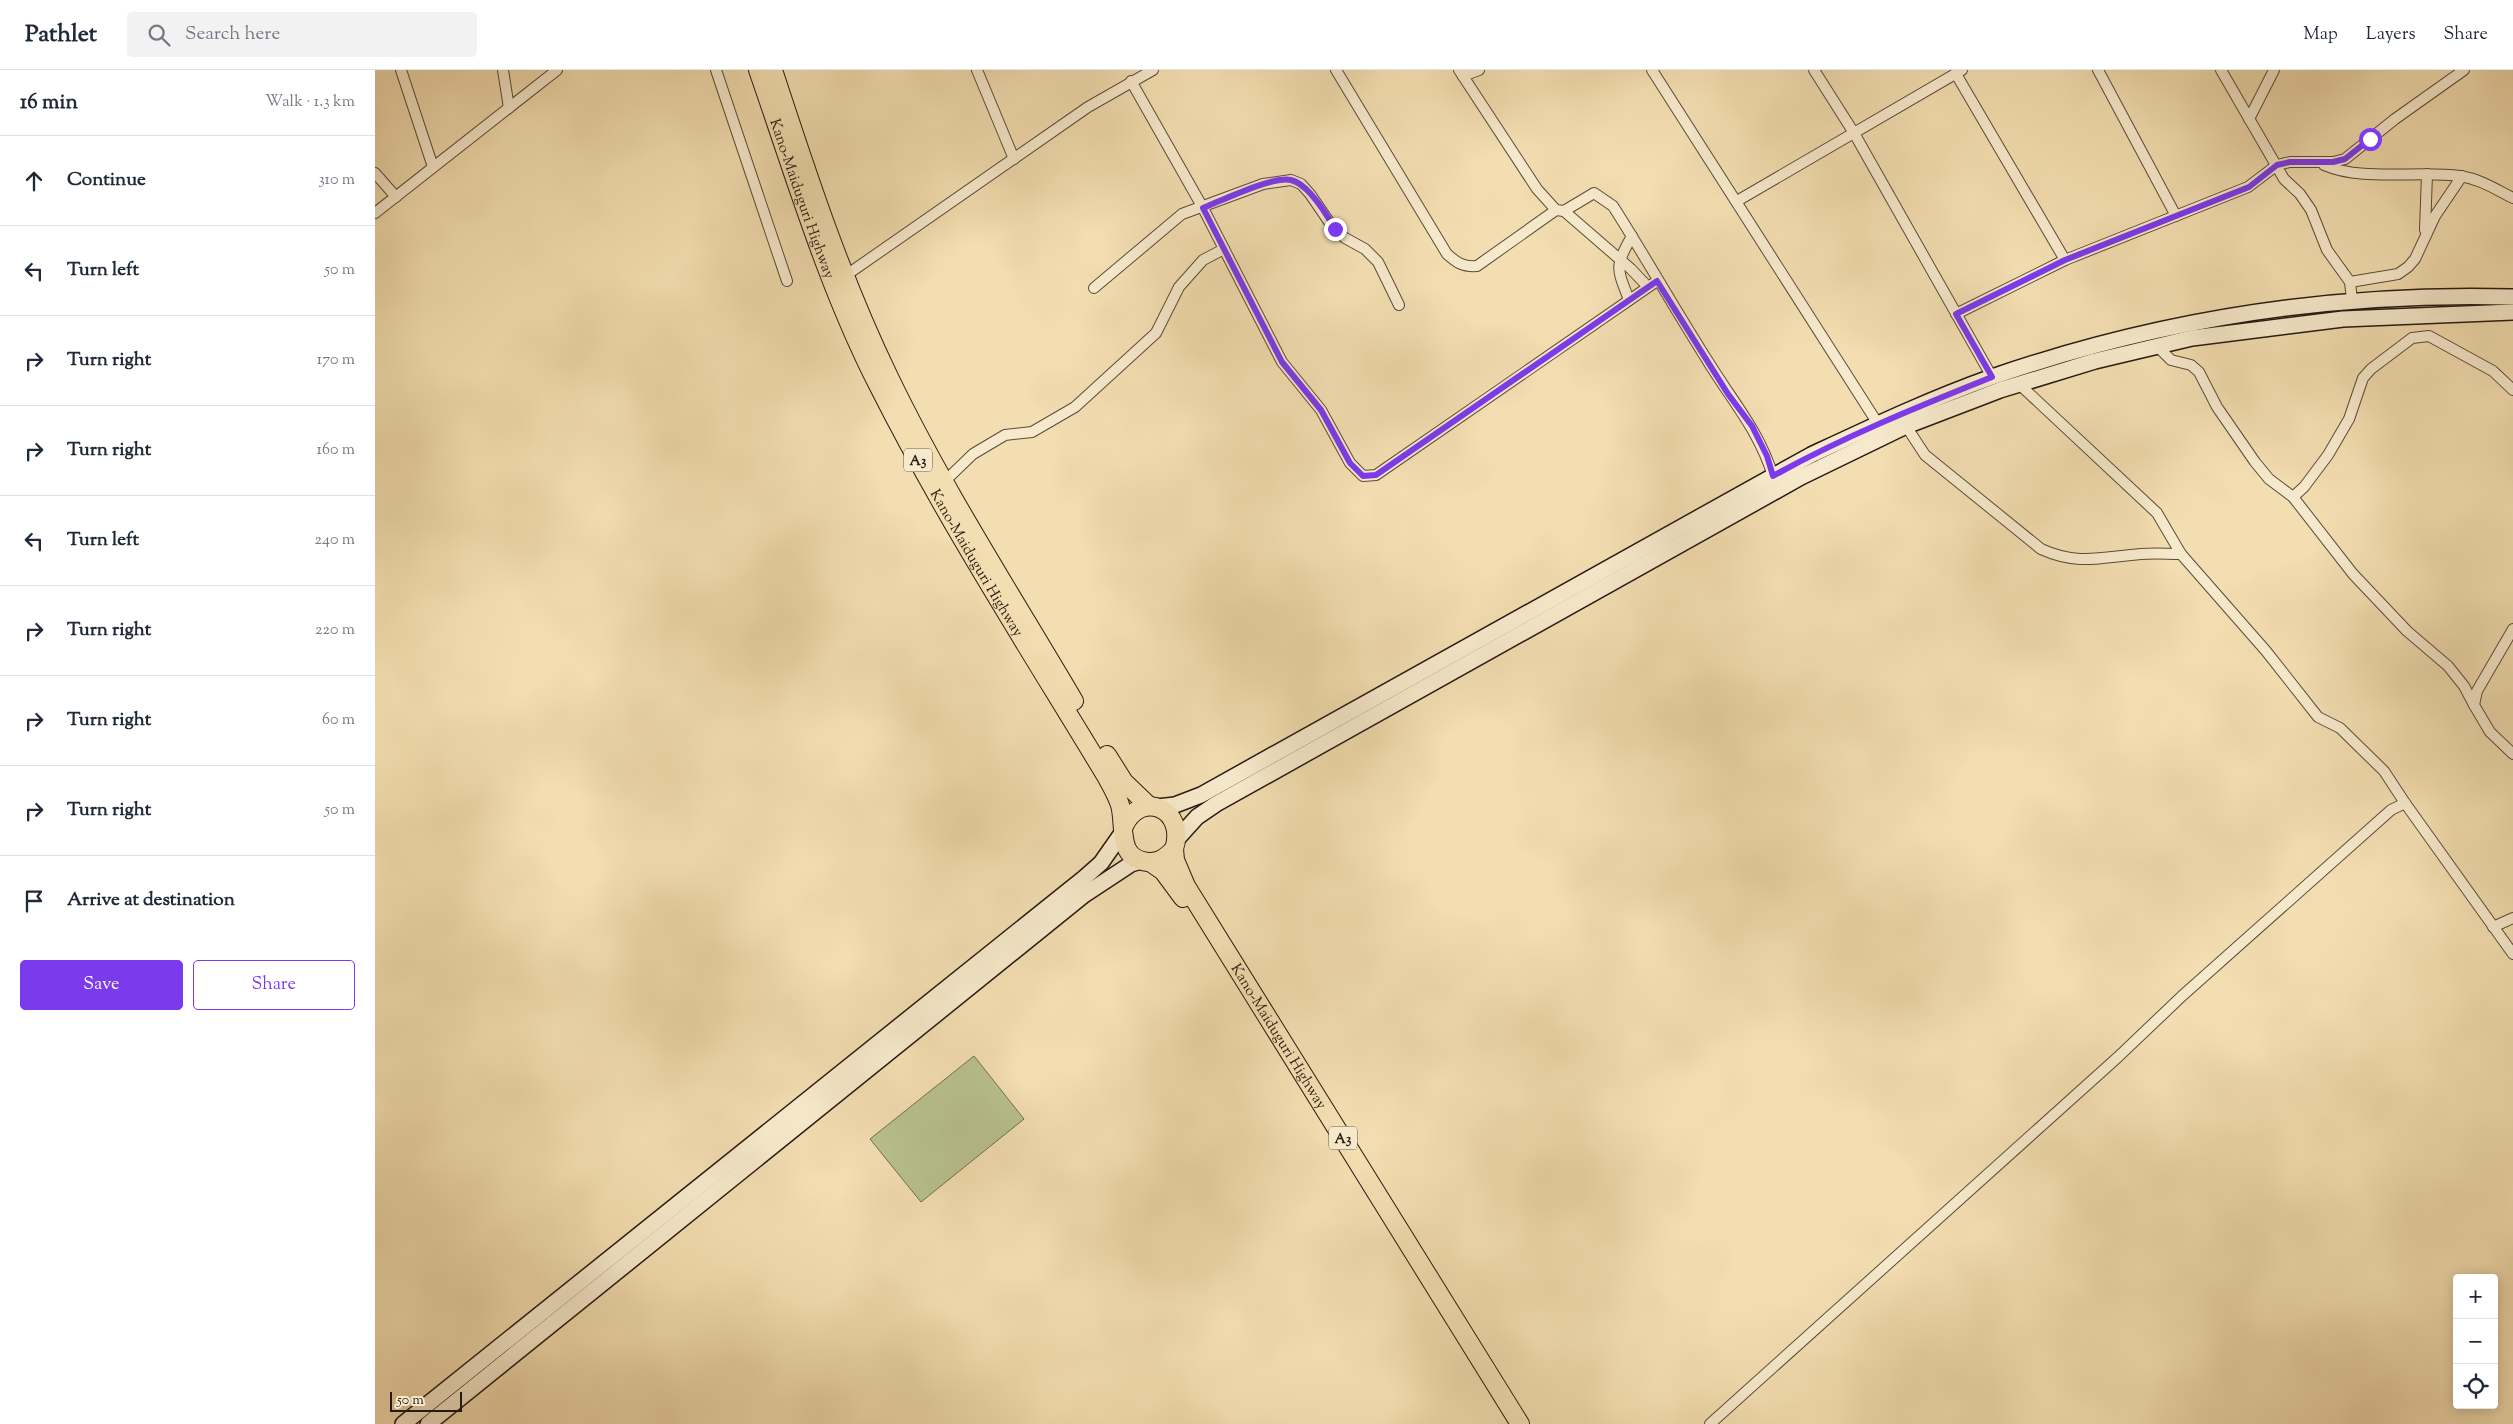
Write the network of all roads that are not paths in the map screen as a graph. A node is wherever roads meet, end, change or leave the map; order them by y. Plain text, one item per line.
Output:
1 (401, 70) edge
2 (503, 70) edge
3 (557, 70) edge
4 (716, 70) edge
5 (758, 70) edge
6 (773, 70) edge
7 (977, 70) edge
8 (1153, 70) edge
9 (1336, 70) edge
10 (1479, 70) edge
11 (1652, 70) edge
12 (1814, 70) edge
13 (2098, 70) edge
14 (2221, 70) edge
15 (2274, 70) edge
16 (2464, 70) edge
17 (1959, 72) edge
18 (1461, 73) edge
19 (1131, 81) junction
20 (509, 108) junction
21 (2249, 119) junction
22 (1854, 133) junction
23 (1014, 159) junction
24 (2321, 163) junction
25 (2277, 165) junction
26 (433, 167) junction
27 (375, 173) edge
28 (2427, 174) junction
29 (2461, 176) junction
30 (396, 197) junction
31 (2513, 198) edge
32 (1737, 200) junction
33 (1203, 208) junction
34 (1560, 211) junction
35 (375, 213) edge
36 (2176, 216) junction
37 (1632, 236) junction
38 (2425, 236) junction
39 (1224, 249) junction
40 (1619, 259) junction
41 (2065, 260) junction
42 (845, 276) junction
43 (787, 281) dead end
44 (1657, 281) junction
45 (2350, 282) junction
46 (1647, 287) junction
47 (1093, 288) dead end
48 (2513, 297) edge
49 (1629, 300) junction
50 (2352, 300) junction
51 (1399, 305) dead end
52 (2513, 312) edge
53 (1956, 314) junction
54 (2157, 345) junction
55 (1992, 377) junction
56 (2019, 384) junction
57 (2513, 390) edge
58 (1906, 426) junction
59 (1881, 430) junction
60 (1773, 476) junction
61 (945, 481) junction
62 (2293, 498) junction
63 (2181, 554) junction
64 (2513, 630) edge
65 (2474, 704) junction
66 (2513, 754) edge
67 (2405, 803) junction
68 (1153, 807) junction
69 (1123, 829) junction
70 (1176, 843) junction
71 (1145, 862) junction
72 (2513, 918) edge
73 (2493, 927) junction
74 (2513, 954) edge
75 (403, 1424) edge
76 (428, 1424) edge
77 (1506, 1424) edge
78 (1520, 1424) edge
79 (1710, 1424) edge

1 - 26 street
2 - 20 street
3 - 20 street
4 - 43 street
5 - 69 highway, Kano-Maiduguri Highway / A3
6 - 42 highway, Kano-Maiduguri Highway / A3
7 - 23 street
8 - 19 street
9 - 34 street
10 - 18 street
11 - 32 street
12 - 22 street
13 - 36 street
14 - 21 street
15 - 21 street
16 - 24 street
17 - 22 street
17 - 41 street
18 - 34 street
19 - 23 street
19 - 33 street
20 - 26 street
21 - 25 street
22 - 32 street
22 - 53 street
23 - 42 street
24 - 25 street
24 - 28 street
25 - 36 street
25 - 45 street
26 - 30 street
27 - 30 street
28 - 29 street
28 - 38 street
29 - 31 street
29 - 38 street
30 - 35 street
32 - 59 street
33 - 39 street
33 - 47 street
33 - 51 street
34 - 37 street
34 - 40 street
36 - 41 street
37 - 40 street
37 - 44 street
38 - 45 street
39 - 49 street
39 - 61 street
40 - 46 street
40 - 49 street
41 - 53 street
42 - 61 highway, Kano-Maiduguri Highway / A3
44 - 46 street
44 - 60 street
45 - 50 street
46 - 49 street
48 - 50 main road
50 - 55 main road
52 - 54 main road
53 - 55 street
54 - 56 main road
54 - 62 street
55 - 59 main road
56 - 58 main road
56 - 63 street
57 - 62 street
58 - 59 main road
58 - 63 street
59 - 60 main road
59 - 70 main road
60 - 68 main road
61 - 68 highway, Kano-Maiduguri Highway / A3
62 - 65 street
63 - 67 street
64 - 65 street
65 - 66 street
67 - 73 street
67 - 79 street
68 - 69 highway
68 - 70 highway, A3
69 - 71 highway, A3
69 - 75 main road
70 - 71 highway
70 - 78 highway, Kano-Maiduguri Highway / A3
71 - 76 main road
71 - 77 highway, Kano-Maiduguri Highway / A3
72 - 73 street
73 - 74 street

